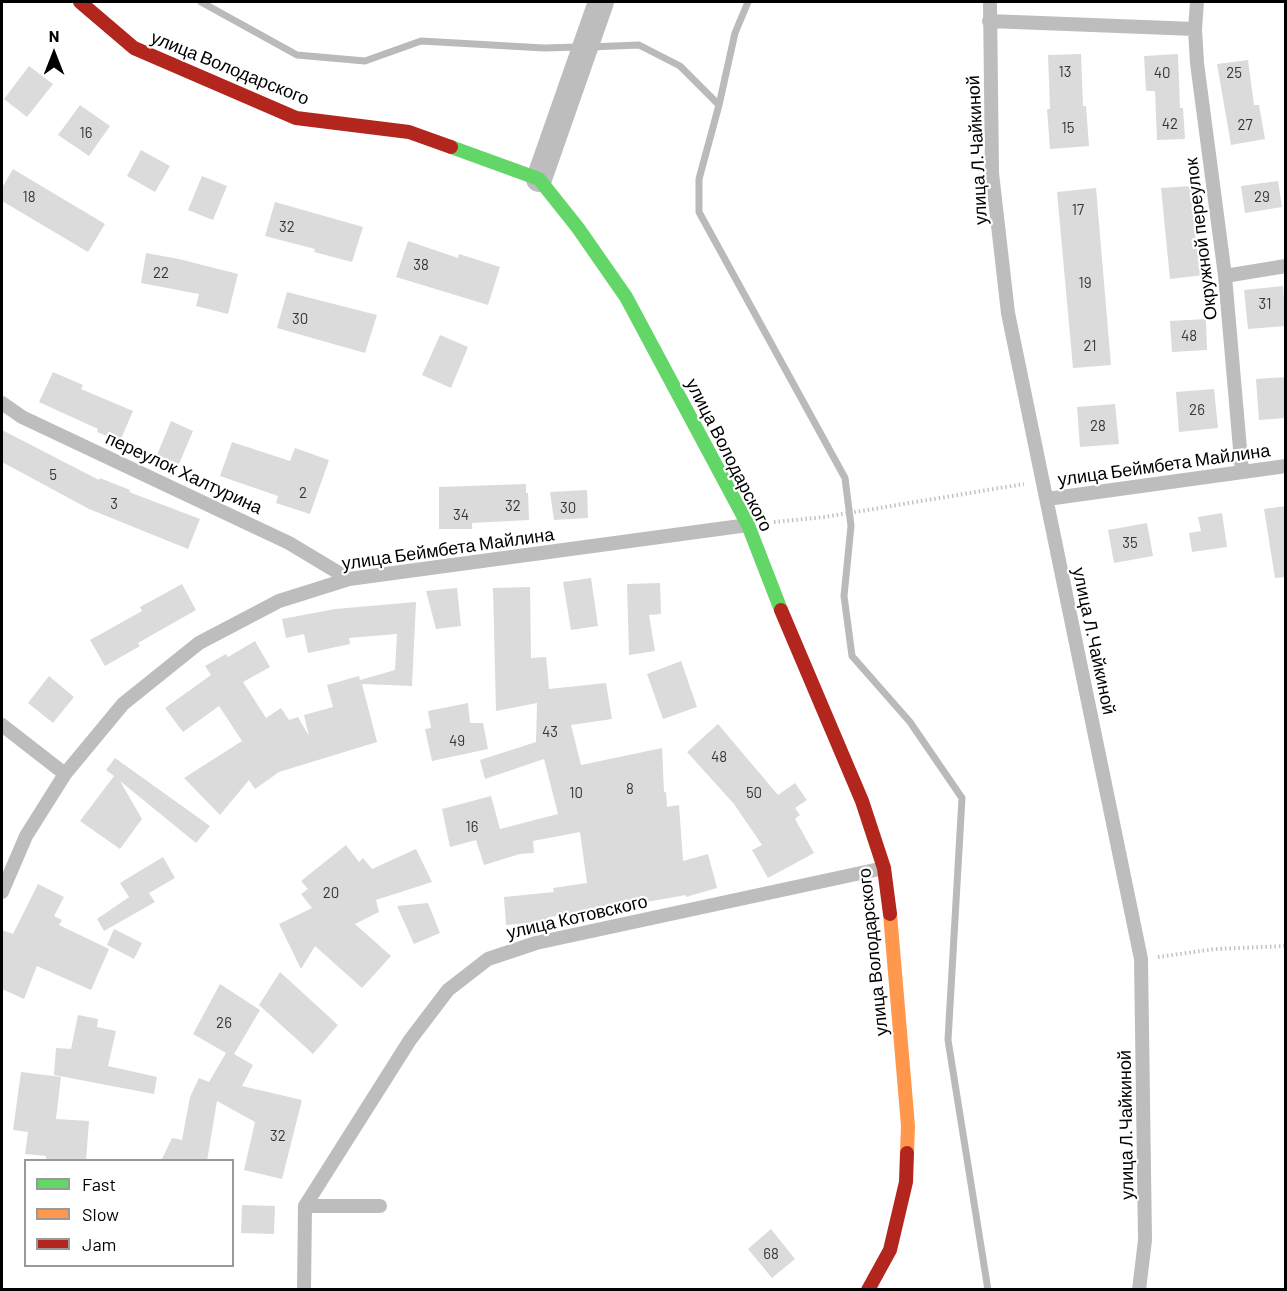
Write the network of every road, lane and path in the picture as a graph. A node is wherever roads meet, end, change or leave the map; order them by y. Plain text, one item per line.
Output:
1 (80, 2) edge
2 (602, 2) edge
3 (990, 2) edge
4 (1197, 2) edge
5 (989, 21) junction
6 (1195, 29) junction
7 (539, 179) junction
8 (1286, 266) edge
9 (1225, 276) junction
10 (2, 403) edge
11 (1286, 466) edge
12 (1242, 472) junction
13 (1043, 481) junction
14 (1047, 499) junction
15 (748, 525) junction
16 (350, 579) junction
17 (2, 725) edge
18 (65, 774) junction
19 (884, 868) junction
20 (2, 892) edge
21 (1286, 946) edge
22 (1141, 959) junction
23 (305, 1206) junction
24 (380, 1206) dead end
25 (304, 1290) edge
26 (868, 1290) edge
27 (1139, 1290) edge

1 - 7 street, улица Володарского
2 - 7 street
3 - 5 lane, улица Л.Чайкиной
4 - 6 lane, Окружной переулок
5 - 6 lane
5 - 13 lane, улица Л.Чайкиной
6 - 9 lane, Окружной переулок
7 - 15 street, улица Володарского
8 - 9 lane
9 - 12 lane, Окружной переулок
10 - 16 lane, переулок Халтурина
11 - 12 lane, улица Беймбета Майлина
12 - 14 lane, улица Беймбета Майлина
13 - 14 lane, улица Л.Чайкиной
13 - 15 path
14 - 22 lane, улица Л.Чайкиной
15 - 16 lane, улица Беймбета Майлина
15 - 19 street, улица Володарского
16 - 18 lane, улица Беймбета Майлина
17 - 18 lane
18 - 20 lane, улица Беймбета Майлина
19 - 23 lane, улица Котовского
19 - 26 street, улица Володарского
21 - 22 path
22 - 27 lane, улица Л.Чайкиной
23 - 24 lane
23 - 25 lane

